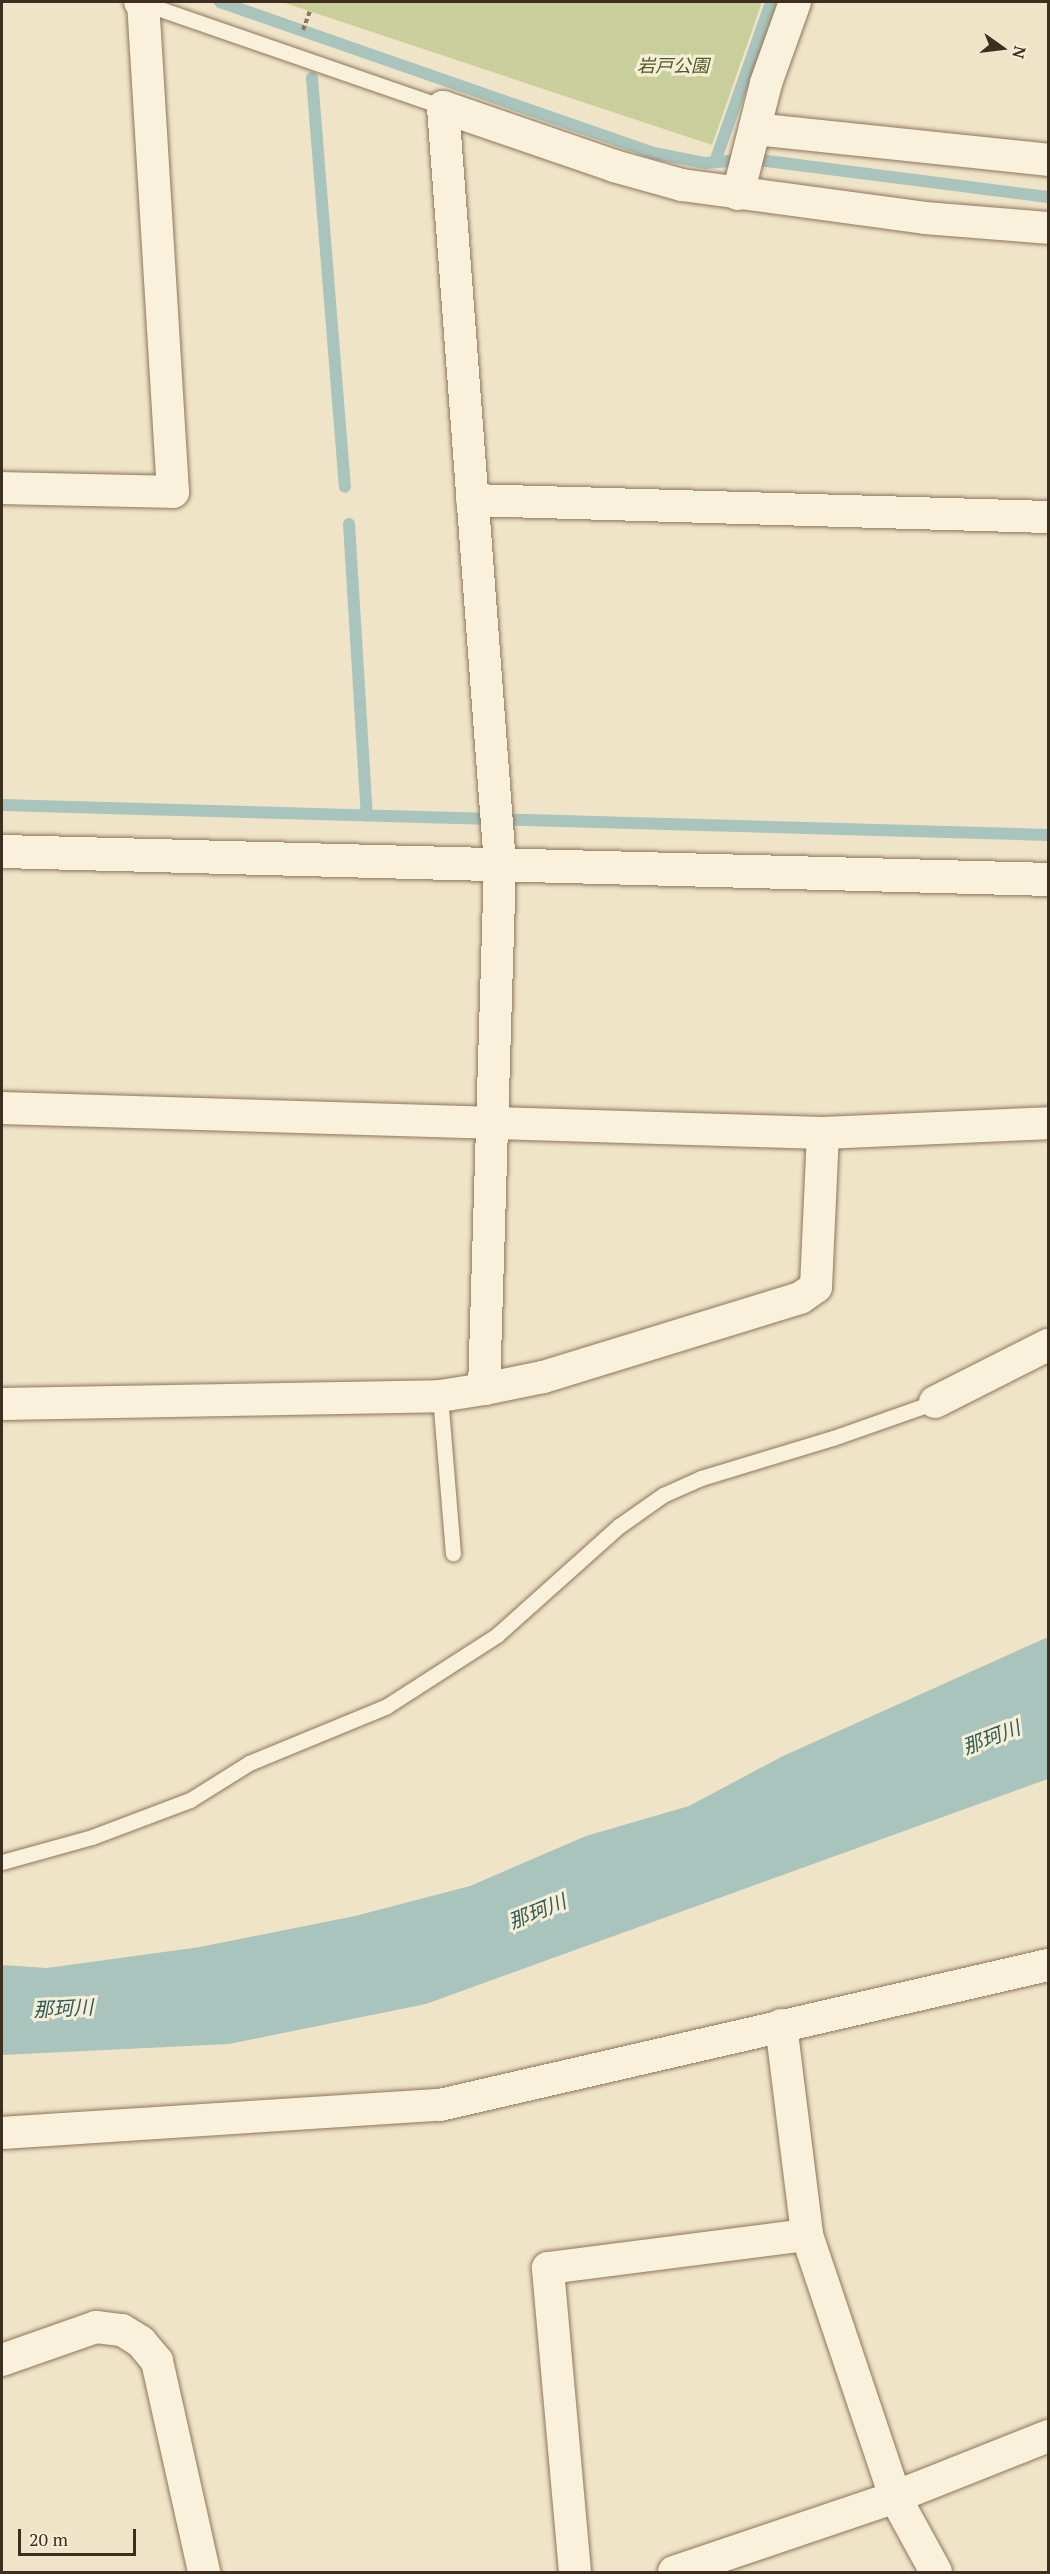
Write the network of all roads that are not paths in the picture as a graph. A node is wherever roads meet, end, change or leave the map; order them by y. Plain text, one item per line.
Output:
1 (142, 2) edge
2 (795, 2) edge
3 (443, 107) junction
4 (755, 129) junction
5 (1048, 160) edge
6 (738, 194) junction
7 (1048, 228) edge
8 (2, 488) edge
9 (472, 500) junction
10 (1048, 517) edge
11 (2, 851) edge
12 (500, 864) junction
13 (1048, 879) edge
14 (2, 1108) edge
15 (494, 1122) junction
16 (1048, 1123) edge
17 (823, 1133) junction
18 (1048, 1345) edge
19 (484, 1389) junction
20 (440, 1396) junction
21 (935, 1402) joint
22 (2, 1404) edge
23 (453, 1553) dead end
24 (2, 1863) edge
25 (1048, 1965) edge
26 (780, 2025) junction
27 (2, 2133) edge
28 (807, 2235) junction
29 (2, 2360) edge
30 (1048, 2436) edge
31 (895, 2497) junction
32 (204, 2572) edge
33 (574, 2572) edge
34 (674, 2572) edge
35 (936, 2572) edge

1 - 3 lane
1 - 8 street
2 - 4 street
3 - 6 street
3 - 9 street
4 - 5 street
4 - 6 street
6 - 7 street
9 - 10 street
9 - 12 street
11 - 12 street
12 - 13 street
12 - 15 street
14 - 15 street
15 - 17 street
15 - 19 street
16 - 17 street
17 - 19 street
18 - 21 street
19 - 20 street
20 - 22 street
20 - 23 lane
21 - 24 lane
25 - 26 street
26 - 27 street
26 - 28 street
28 - 31 street
28 - 33 street
29 - 32 street
30 - 31 street
31 - 34 street
31 - 35 street

